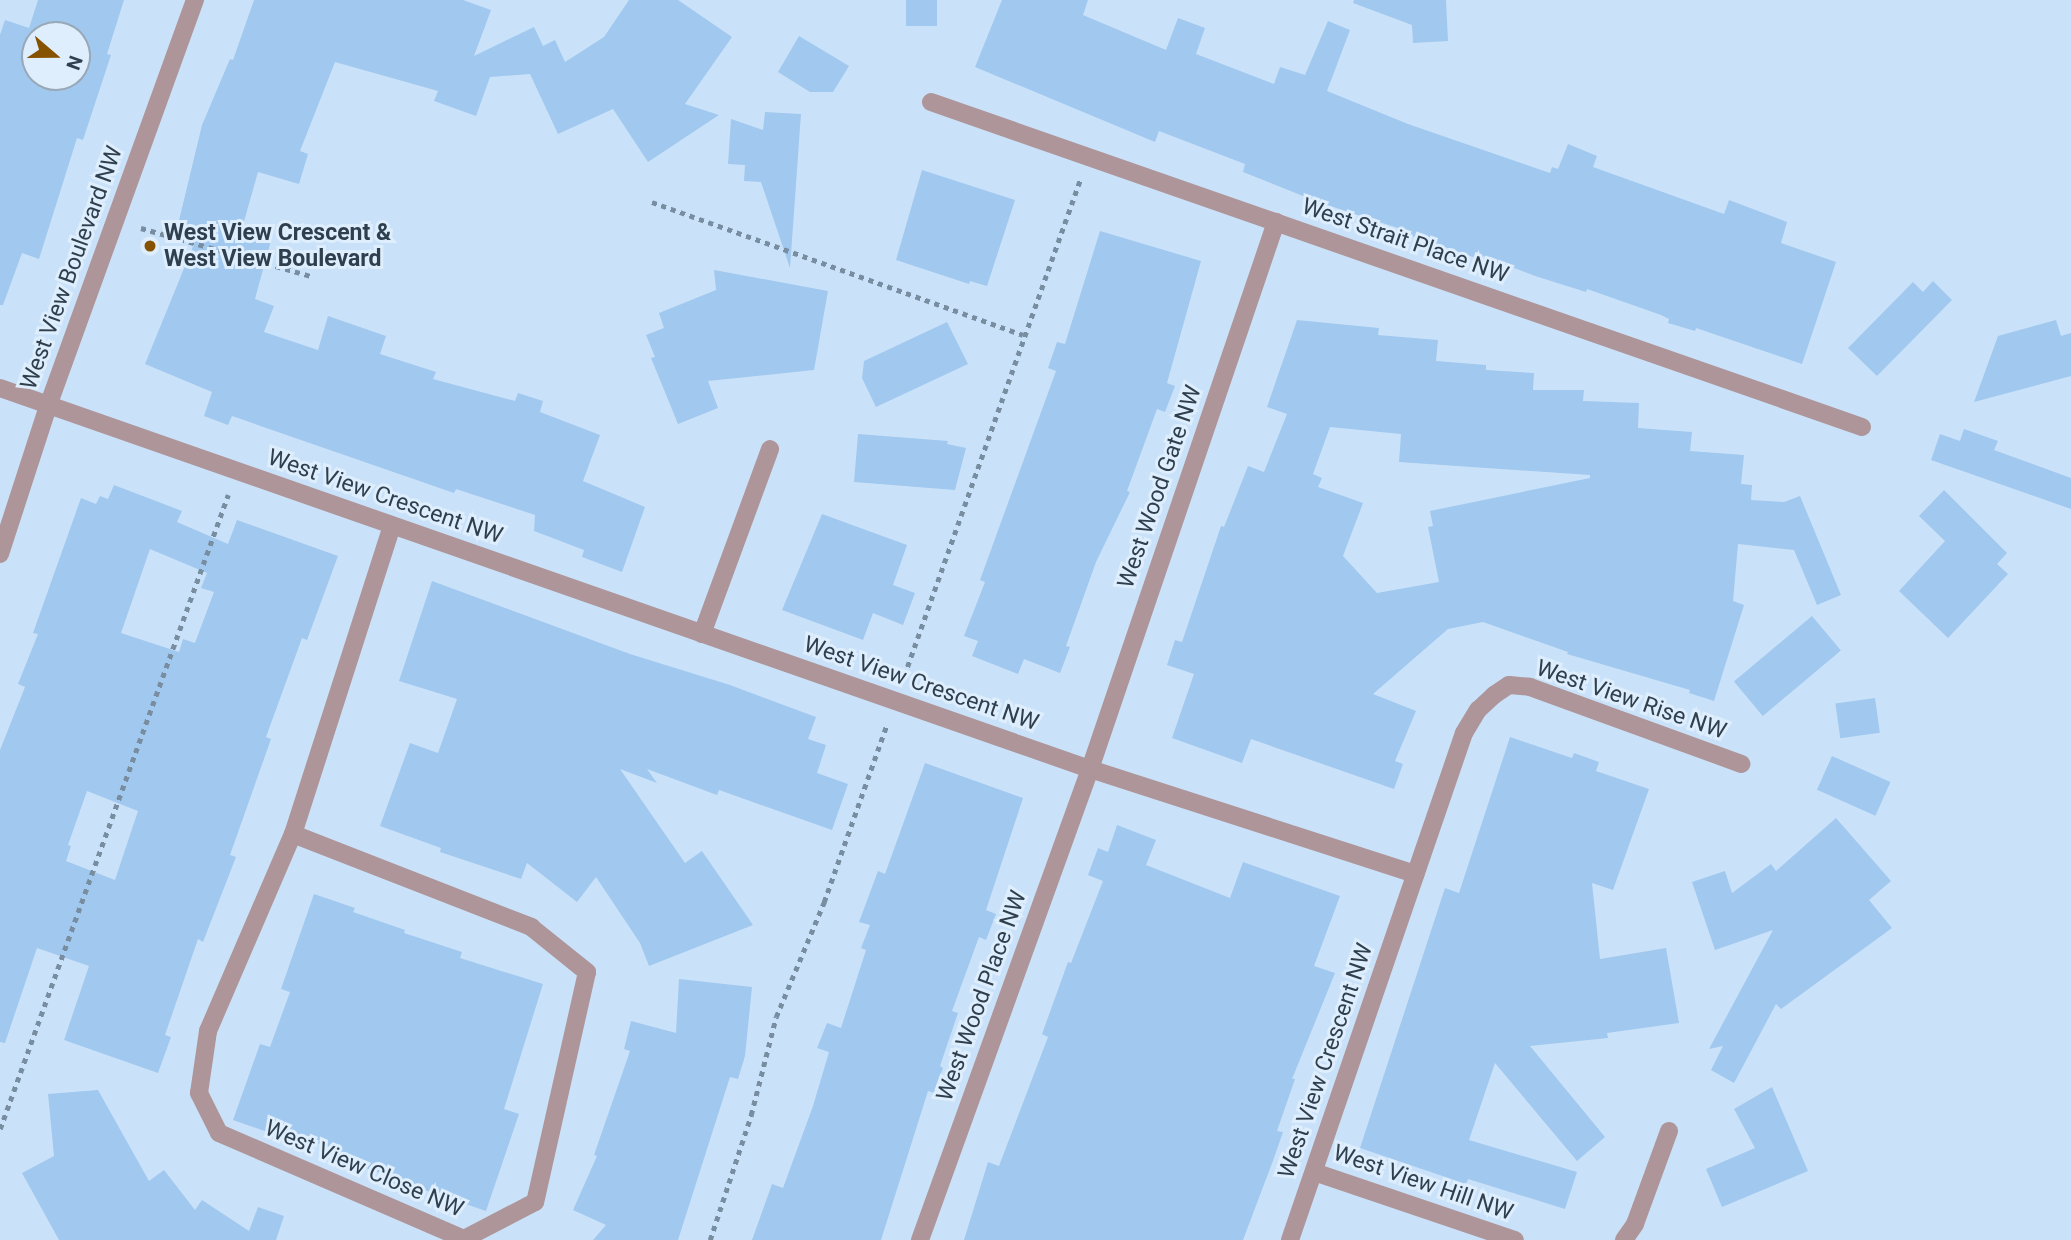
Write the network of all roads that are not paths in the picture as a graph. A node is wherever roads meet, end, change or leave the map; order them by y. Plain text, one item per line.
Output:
1 (195, 0) edge
2 (931, 102) dead end
3 (1276, 222) junction
4 (0, 388) edge
5 (48, 406) junction
6 (1862, 427) dead end
7 (771, 449) dead end
8 (392, 526) junction
9 (0, 554) edge
10 (702, 634) junction
11 (1741, 764) dead end
12 (1090, 769) junction
13 (293, 834) junction
14 (1415, 874) junction
15 (1669, 1131) dead end
16 (1314, 1172) junction
17 (920, 1240) edge
18 (1290, 1240) edge
19 (1516, 1240) edge
20 (1624, 1240) edge

1 - 5 street, West View Boulevard NW
2 - 3 street, West Strait Place NW
3 - 6 street, West Strait Place NW
3 - 12 street, West Wood Gate NW
4 - 5 street, West View Crescent NW
5 - 8 street, West View Crescent NW
5 - 9 street, West View Boulevard NW
7 - 10 street
8 - 10 street, West View Crescent NW
8 - 13 street, West View Close NW
10 - 12 street, West View Crescent NW
11 - 14 street, West View Rise NW
12 - 14 street, West View Crescent NW
12 - 17 street, West Wood Place NW
13 - 13 street, West View Close NW
14 - 16 street, West View Crescent NW
15 - 20 street
16 - 18 street, West View Crescent NW
16 - 19 street, West View Hill NW

